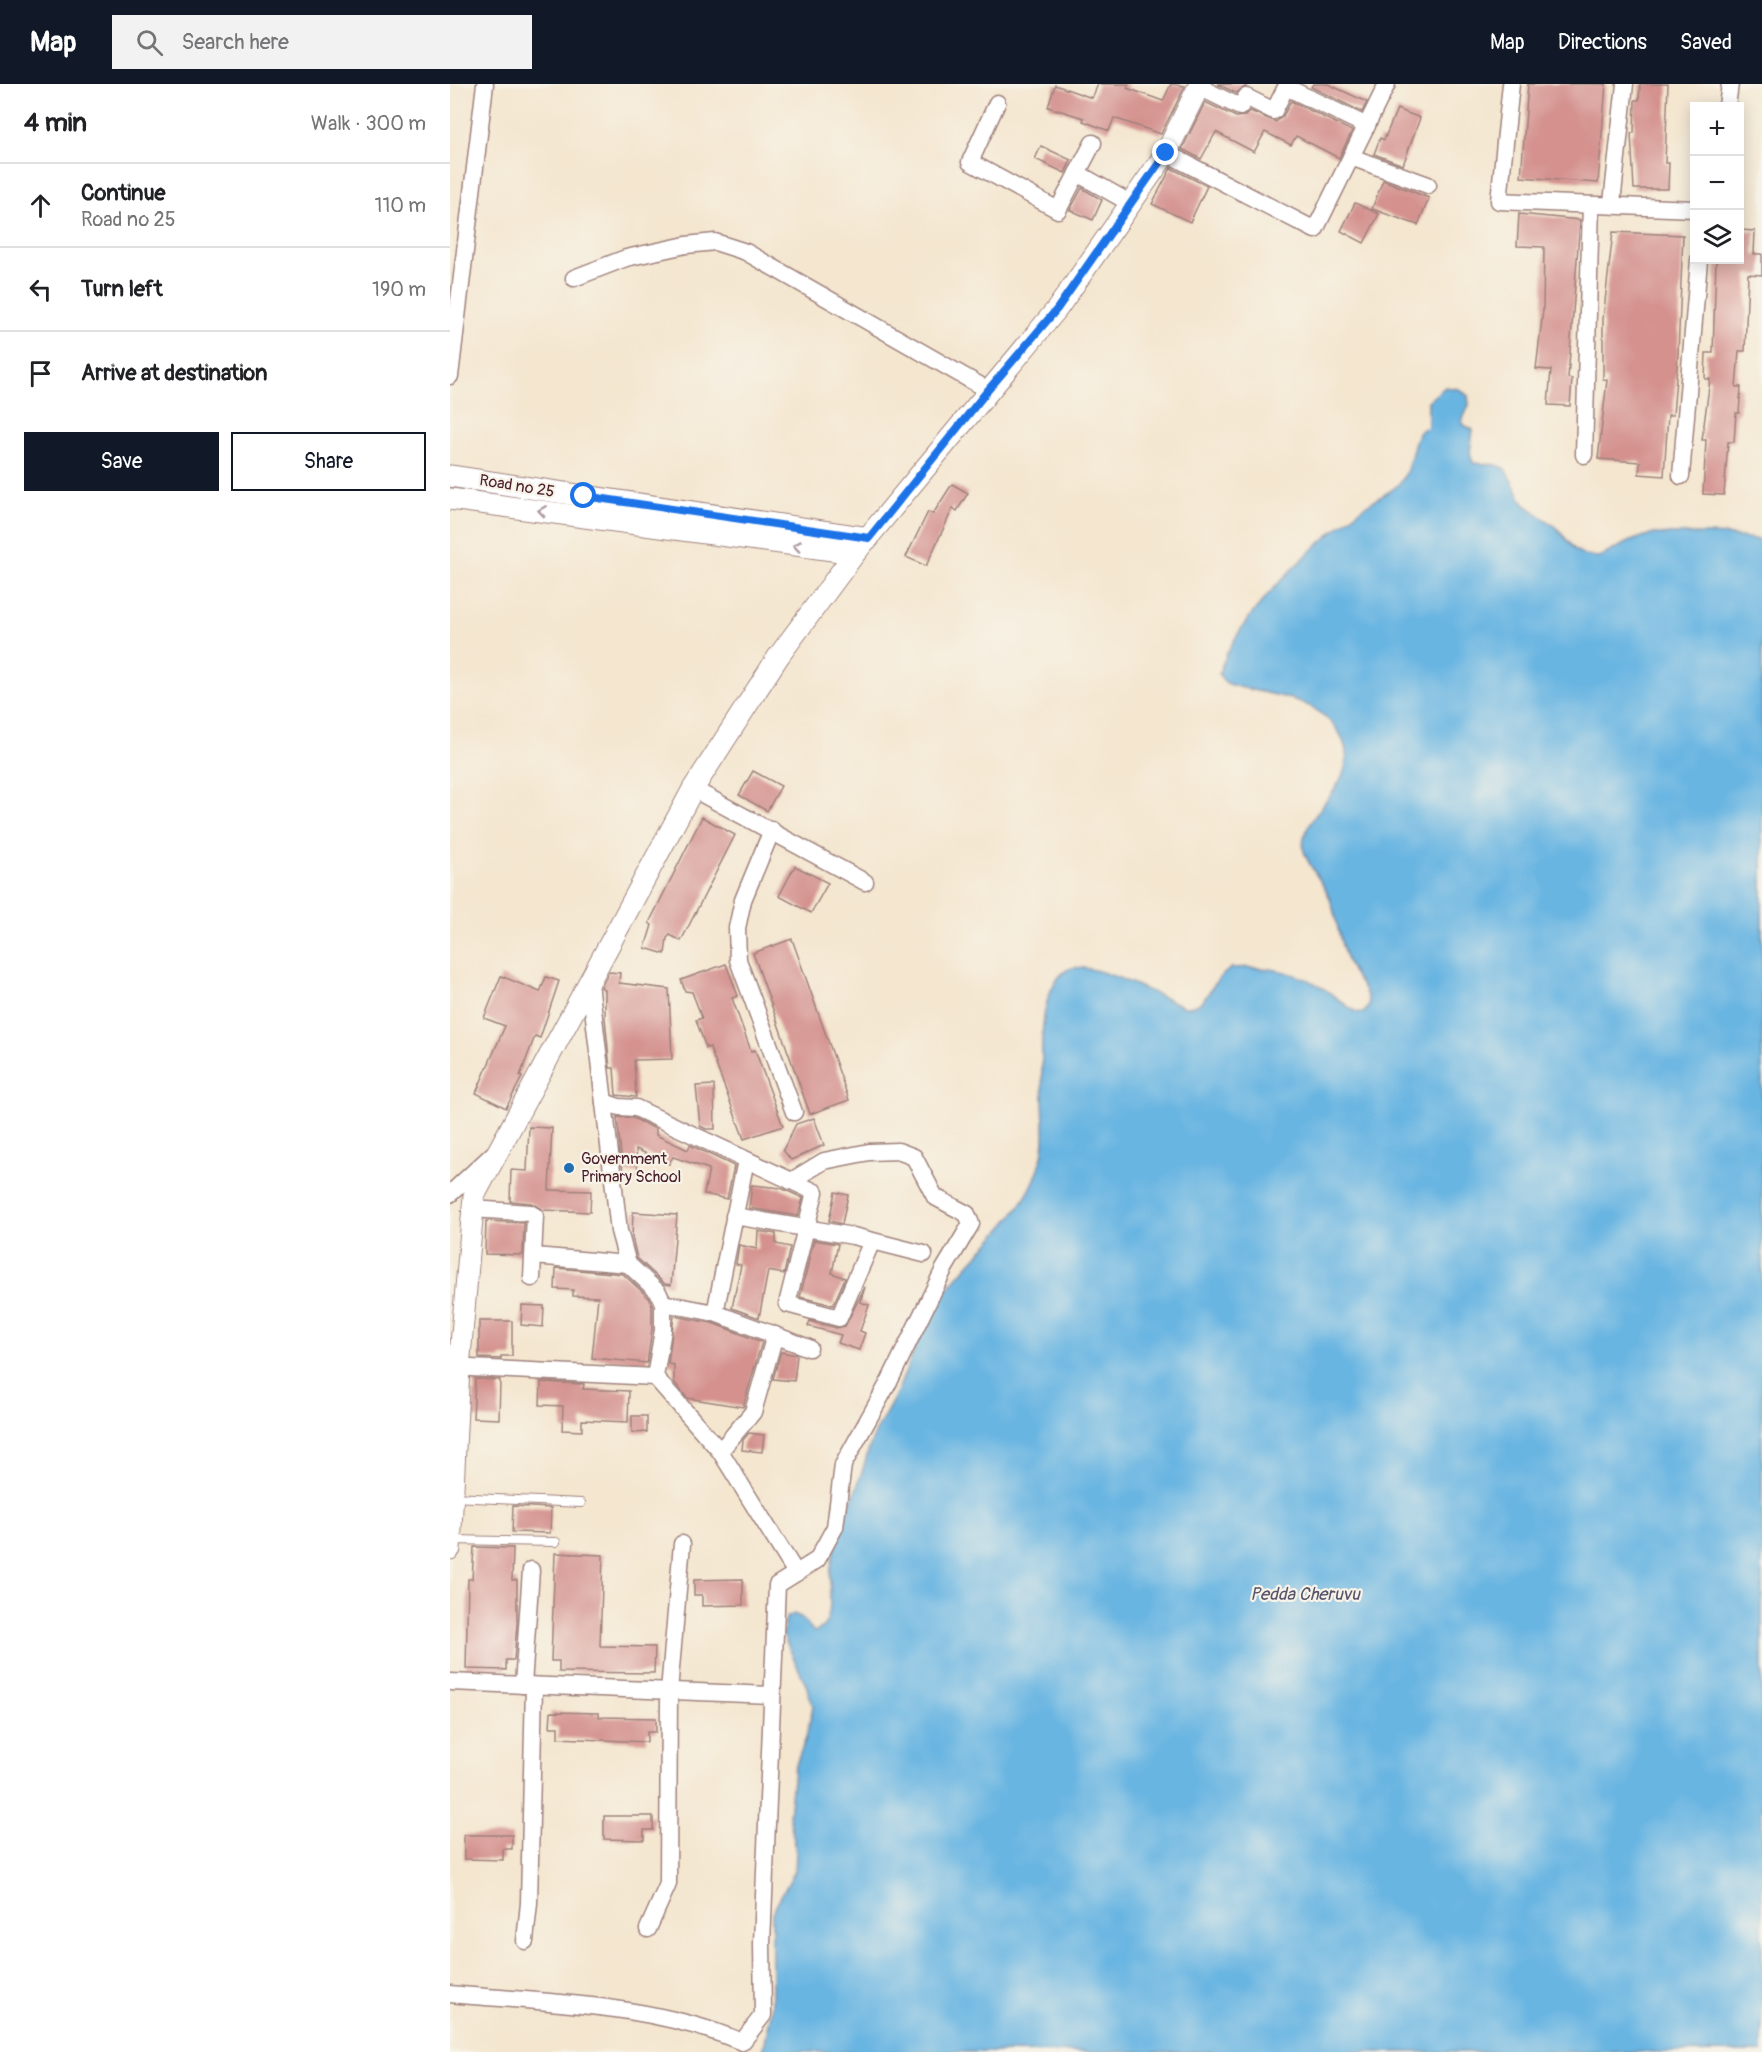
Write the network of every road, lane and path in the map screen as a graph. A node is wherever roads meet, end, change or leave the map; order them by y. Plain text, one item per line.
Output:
1 (485, 84) edge
2 (1387, 84) edge
3 (1511, 84) edge
4 (1625, 84) edge
5 (1730, 84) edge
6 (1199, 85) edge
7 (1728, 102) edge
8 (997, 103) dead end
9 (1367, 126) junction
10 (1093, 143) dead end
11 (1166, 153) junction
12 (1351, 157) junction
13 (1077, 173) junction
14 (1428, 185) dead end
15 (1130, 203) junction
16 (1612, 203) junction
17 (1591, 205) junction
18 (1690, 208) edge
19 (1699, 264) edge
20 (574, 278) dead end
21 (453, 311) edge
22 (450, 376) edge
23 (988, 390) junction
24 (1584, 455) dead end
25 (450, 476) edge
26 (1681, 476) dead end
27 (450, 499) edge
28 (583, 506) junction
29 (862, 546) junction
30 (693, 789) junction
31 (772, 830) junction
32 (865, 882) dead end
33 (590, 983) junction
34 (604, 1102) junction
35 (794, 1112) dead end
36 (498, 1150) junction
37 (746, 1160) junction
38 (791, 1181) junction
39 (450, 1194) edge
40 (472, 1209) junction
41 (735, 1216) junction
42 (806, 1228) junction
43 (872, 1241) junction
44 (924, 1254) dead end
45 (534, 1256) junction
46 (628, 1264) junction
47 (532, 1278) dead end
48 (663, 1303) junction
49 (716, 1313) junction
50 (775, 1335) junction
51 (808, 1348) dead end
52 (454, 1367) edge
53 (655, 1377) junction
54 (720, 1451) junction
55 (452, 1470) edge
56 (452, 1497) junction
57 (581, 1503) dead end
58 (450, 1535) edge
59 (450, 1540) edge
60 (556, 1542) dead end
61 (682, 1544) dead end
62 (450, 1549) edge
63 (531, 1570) dead end
64 (796, 1573) junction
65 (450, 1682) edge
66 (529, 1686) junction
67 (669, 1691) junction
68 (772, 1695) junction
69 (648, 1929) dead end
70 (525, 1941) dead end
71 (450, 1994) edge
72 (742, 2047) edge

1 - 21 street
2 - 9 street
3 - 17 street
4 - 16 street
5 - 7 street
6 - 9 street
6 - 11 street
8 - 13 street
9 - 12 street
10 - 13 street
11 - 12 street
11 - 15 street
12 - 14 street
13 - 15 street
15 - 23 street
16 - 17 street
16 - 18 street
17 - 24 street
19 - 26 street
20 - 23 street
21 - 22 street
23 - 29 street
25 - 28 street, Road no 25
28 -> 27 street, Road no 25
28 - 29 street, Road no 25
29 - 30 street
30 - 31 street
30 - 33 street
31 - 32 street
31 - 35 street
33 - 34 street
33 - 36 street
34 - 37 street
34 - 46 street
36 - 39 street
36 - 40 street
37 - 38 street
37 - 41 street
38 - 42 street
38 - 64 street
40 - 45 street
40 - 52 street
41 - 42 street
41 - 49 street
42 - 43 street
42 - 43 street
43 - 44 street
45 - 46 street
45 - 47 street
46 - 48 street
48 - 49 street
48 - 53 street
49 - 50 street
50 - 51 street
50 - 54 street
52 - 53 street
52 - 55 street
53 - 54 street
54 - 64 street
55 - 56 street
56 - 57 lane
56 - 58 street
58 - 59 street
59 - 60 lane
59 - 62 street
61 - 67 street
63 - 66 street
64 - 68 street
65 - 66 street
66 - 67 street
66 - 70 street
67 - 68 street
67 - 69 street
68 - 72 street
71 - 72 street

